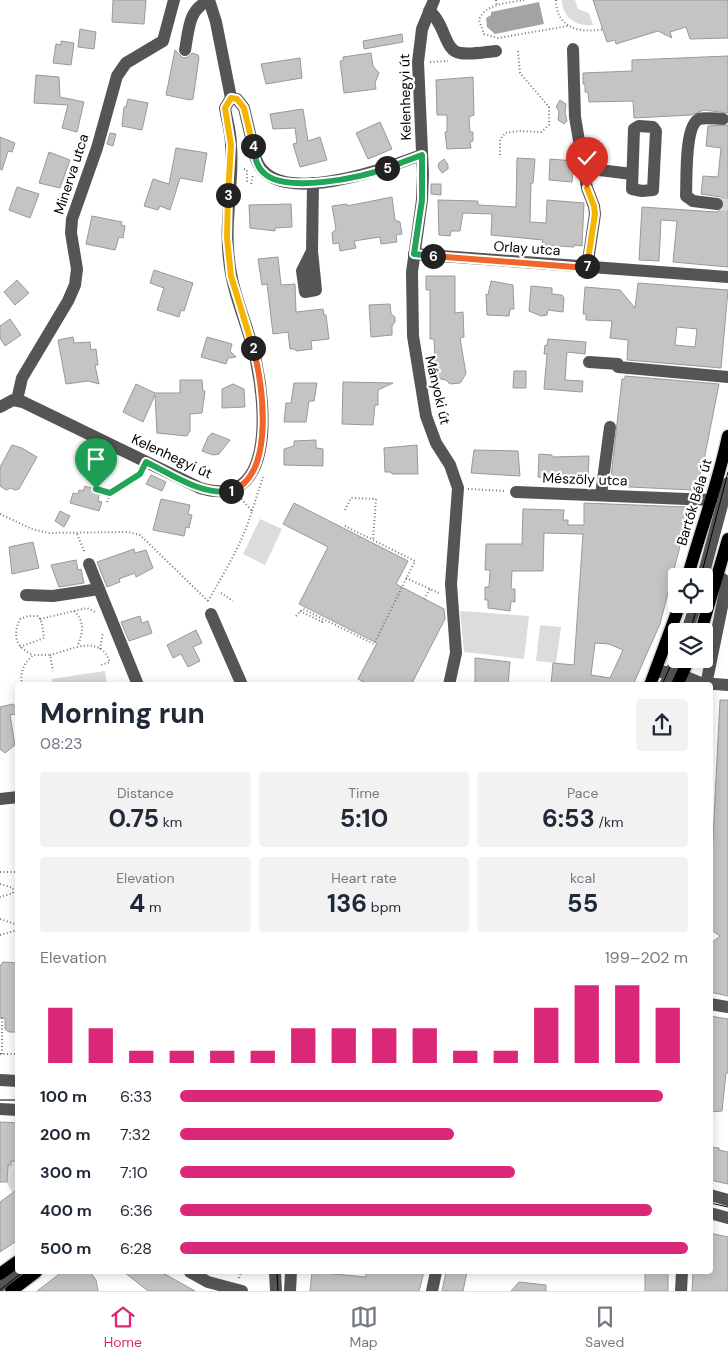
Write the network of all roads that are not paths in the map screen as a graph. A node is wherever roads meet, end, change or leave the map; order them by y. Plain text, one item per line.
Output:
1 (174, 0) edge
2 (209, 1) edge
3 (432, 5) edge
4 (573, 49) dead end
5 (185, 50) dead end
6 (496, 51) dead end
7 (231, 98) junction
8 (723, 119) dead end
9 (422, 155) junction
10 (583, 168) junction
11 (632, 174) junction
12 (313, 183) junction
13 (717, 204) tunnel mouth
14 (312, 251) dead end
15 (414, 254) junction
16 (587, 268) junction
17 (728, 277) edge
18 (588, 362) dead end
19 (728, 377) edge
20 (17, 400) junction
21 (0, 407) edge
22 (610, 427) dead end
23 (728, 436) edge
24 (728, 483) edge
25 (516, 492) road end
26 (601, 494) junction
27 (711, 500) junction
28 (728, 539) edge
29 (89, 564) road end
30 (690, 568) edge
31 (705, 568) edge
32 (718, 576) junction
33 (99, 589) junction
34 (26, 595) dead end
35 (677, 613) edge
36 (211, 614) dead end
37 (703, 623) edge
38 (656, 672) junction
39 (677, 677) edge
40 (137, 682) edge
41 (241, 682) edge
42 (450, 682) edge
43 (651, 682) edge
44 (698, 682) edge
45 (706, 682) edge
46 (713, 684) edge
47 (728, 685) edge
48 (15, 797) edge
49 (0, 799) edge
50 (713, 1004) edge
51 (728, 1007) edge
52 (0, 1080) edge
53 (15, 1081) edge
54 (0, 1109) edge
55 (15, 1110) edge
56 (713, 1196) edge
57 (728, 1200) edge
58 (713, 1214) edge
59 (728, 1218) edge
60 (15, 1263) edge
61 (0, 1274) edge
62 (16, 1274) edge
63 (33, 1274) edge
64 (194, 1274) edge
65 (275, 1274) edge
66 (291, 1274) edge
67 (436, 1274) edge
68 (682, 1274) edge
69 (0, 1286) edge
70 (11, 1291) edge
71 (242, 1291) edge
72 (276, 1291) edge
73 (290, 1291) edge
74 (432, 1291) edge
75 (681, 1291) edge

1 - 20 street, Minerva utca
2 - 5 street
2 - 7 street, Kelenhegyi út
3 - 6 street
3 - 9 street, Kelenhegyi út
4 - 10 street
7 - 12 street, Kelenhegyi út
7 - 20 street, Kelenhegyi út
8 - 13 street
9 - 12 street, Kelenhegyi út
9 - 15 street, Mányoki út
10 - 11 street
10 - 16 street
11 - 11 street
12 - 14 street
15 - 16 street, Orlay utca
15 - 42 street, Mányoki út
16 - 17 street, Orlay utca
18 - 19 street
20 - 21 street
22 - 26 street
23 - 27 main road, Bartók Béla út
24 - 31 street, Bartók Béla út
25 - 26 street, Mészöly utca
26 - 27 street, Mészöly utca
27 - 30 main road, Bartók Béla út
28 - 32 main road
29 - 33 street
32 - 37 main road
32 - 45 street
33 - 34 street
33 - 40 street
35 - 38 main road
36 - 41 street
38 - 39 street
38 - 43 main road
39 - 44 street
46 - 47 street
48 - 49 street
50 - 51 street
52 - 53 street
54 - 55 street
56 - 57 street
58 - 59 street
60 - 61 main road
62 - 69 street
63 - 70 main road
64 - 71 street
65 - 72 street
66 - 73 street
67 - 74 street
68 - 75 street

